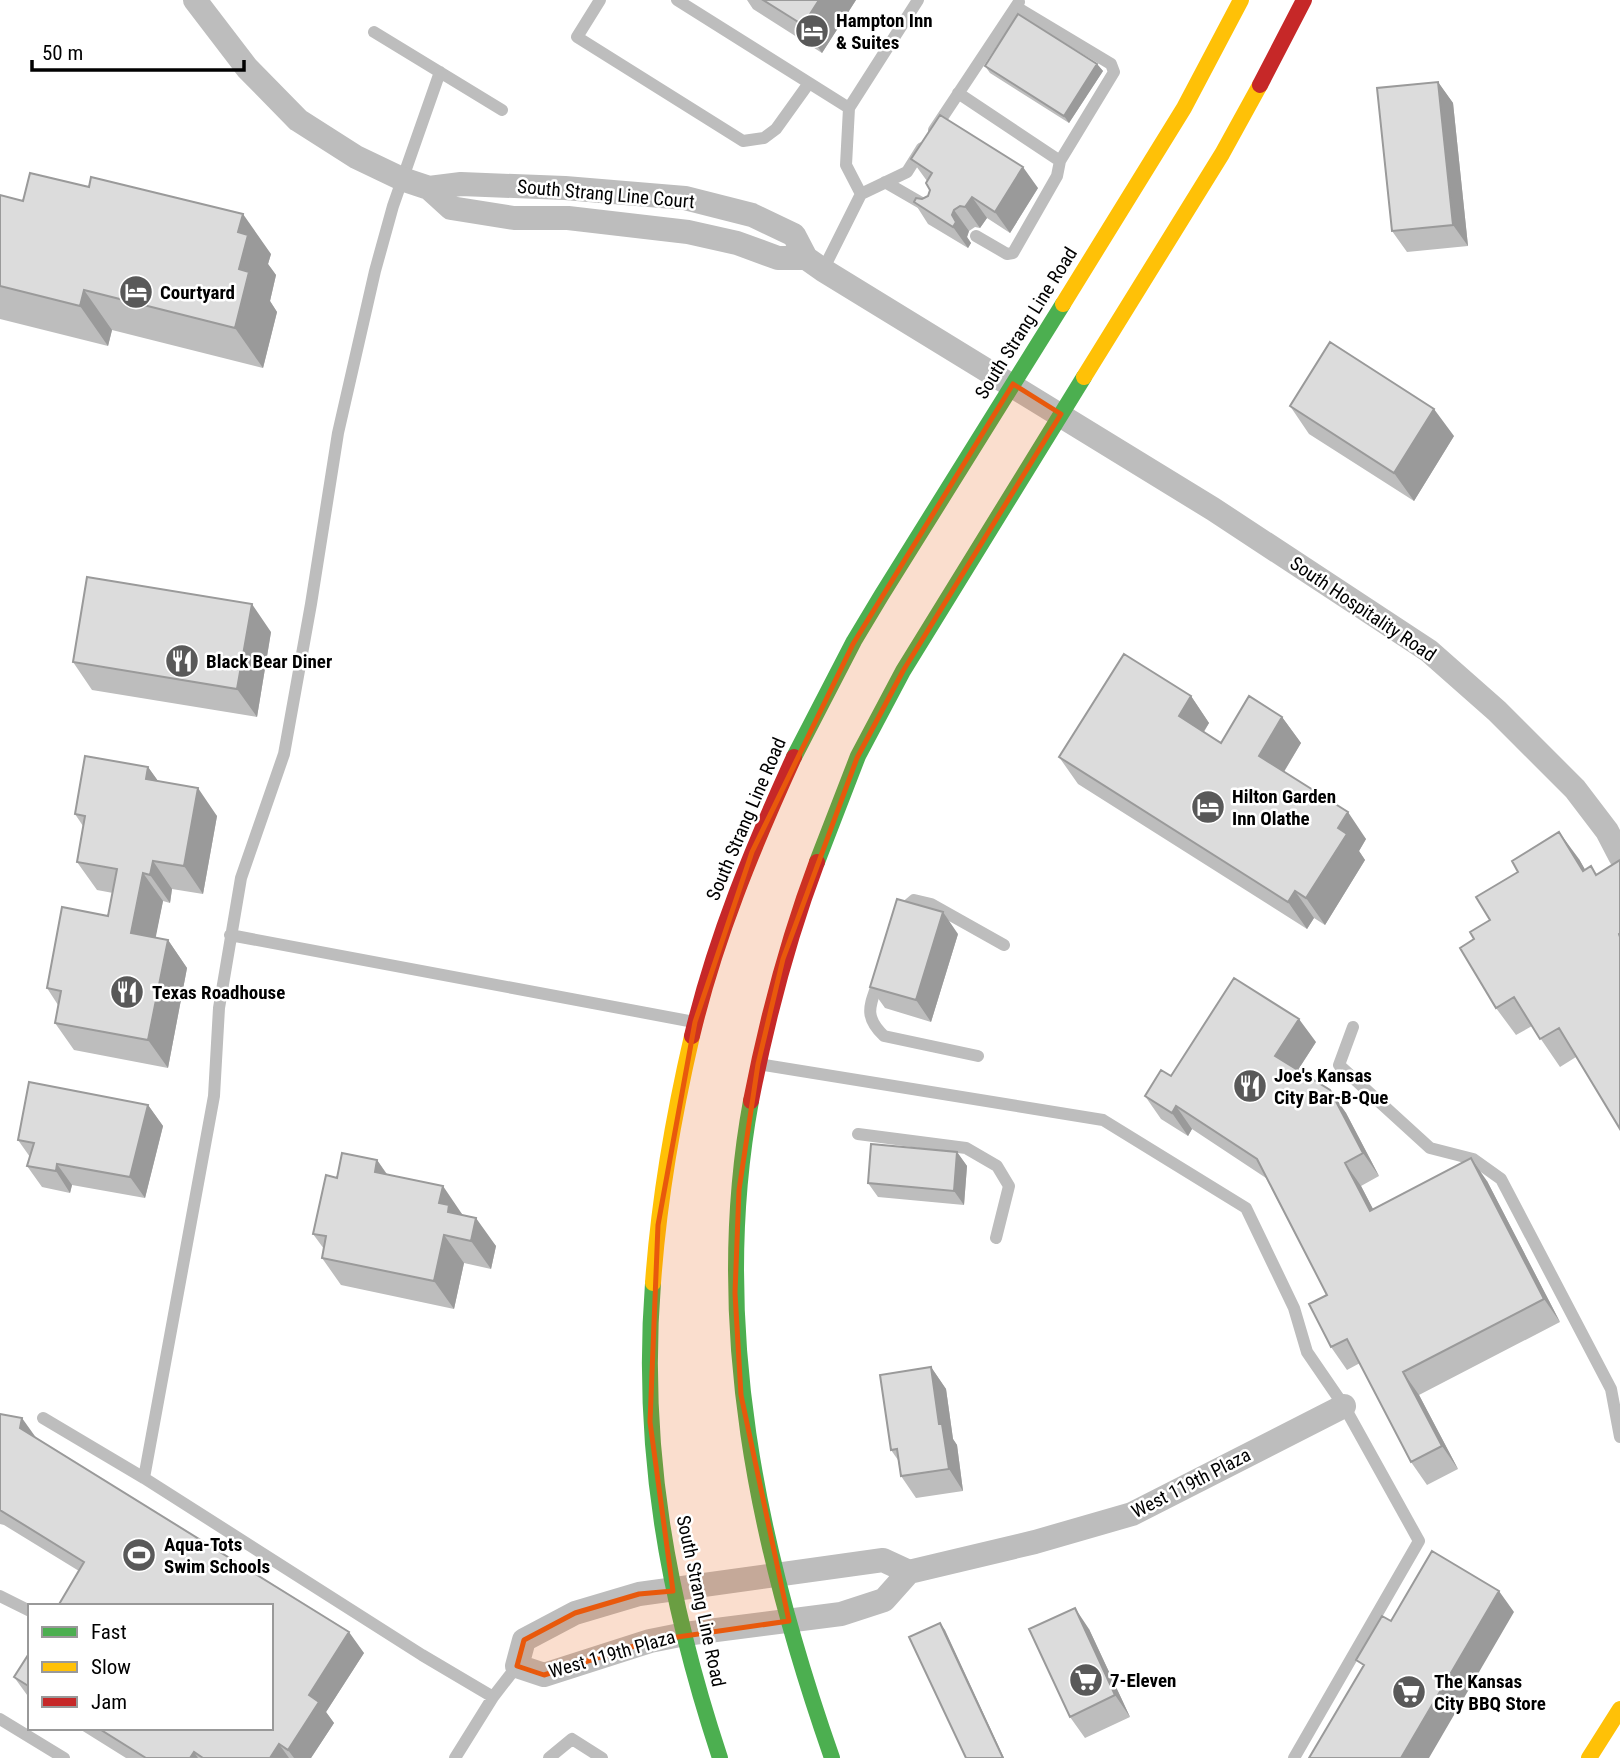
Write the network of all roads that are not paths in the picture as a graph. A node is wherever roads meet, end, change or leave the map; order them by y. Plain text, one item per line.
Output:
1 (195, 0) edge
2 (600, 0) edge
3 (677, 0) edge
4 (918, 0) edge
5 (1304, 0) edge
6 (1018, 3) edge
7 (1235, 5) edge
8 (374, 32) dead end
9 (440, 72) junction
10 (809, 83) junction
11 (958, 93) junction
12 (849, 108) junction
13 (502, 110) dead end
14 (1060, 161) junction
15 (402, 179) junction
16 (885, 182) junction
17 (429, 188) junction
18 (861, 194) junction
19 (936, 212) edge
20 (976, 236) dead end
21 (814, 264) junction
22 (1013, 384) junction
23 (1061, 414) junction
24 (1620, 856) edge
25 (897, 923) edge
26 (230, 935) junction
27 (1004, 945) dead end
28 (885, 961) edge
29 (695, 1022) junction
30 (1353, 1027) dead end
31 (978, 1056) dead end
32 (758, 1064) junction
33 (858, 1134) dead end
34 (996, 1238) dead end
35 (1344, 1405) junction
36 (43, 1418) dead end
37 (1620, 1437) edge
38 (144, 1478) junction
39 (909, 1572) junction
40 (776, 1575) junction
41 (673, 1591) junction
42 (0, 1596) edge
43 (28, 1610) edge
44 (789, 1621) junction
45 (685, 1634) junction
46 (517, 1666) junction
47 (493, 1697) junction
48 (1620, 1709) edge
49 (0, 1719) edge
50 (64, 1758) edge
51 (455, 1758) edge
52 (549, 1758) edge
53 (602, 1758) edge
54 (720, 1758) edge
55 (832, 1758) edge
56 (1294, 1758) edge
57 (1590, 1758) edge

1 - 15 street, South Strang Line Court
2 - 10 lane
3 - 10 lane
4 - 12 lane
5 - 23 main road
6 - 11 lane
6 - 14 lane
7 - 22 main road, South Strang Line Road
8 - 9 lane
9 - 13 lane
9 - 15 lane
10 - 12 lane
11 - 14 lane
11 - 16 lane
12 - 18 lane
14 - 20 lane
15 - 17 street, South Strang Line Court
15 - 26 lane
16 - 18 lane
16 - 19 lane
17 - 21 street, South Strang Line Court
17 - 21 street, South Strang Line Court
18 - 21 lane
21 - 22 street, South Strang Line Court
22 - 23 street, South Strang Line Court
22 - 29 main road, South Strang Line Road
23 - 24 street, South Hospitality Road
23 - 32 main road
25 - 27 lane
26 - 29 lane
26 - 38 lane
28 - 31 lane
29 - 41 main road, South Strang Line Road
30 - 37 lane
32 - 35 lane
32 - 40 main road
33 - 34 lane
35 - 39 street, West 119th Plaza
35 - 56 lane
36 - 38 lane
38 - 47 lane
39 - 40 street, West 119th Plaza
39 - 44 street, West 119th Plaza
40 - 41 street, West 119th Plaza
40 - 44 main road
41 - 45 main road, South Strang Line Road
41 - 46 street, West 119th Plaza
42 - 43 lane
44 - 45 street, West 119th Plaza
44 - 55 main road
45 - 46 street, West 119th Plaza
45 - 54 main road, South Strang Line Road
46 - 47 lane
47 - 51 lane
48 - 57 main road
49 - 50 lane
52 - 53 lane

